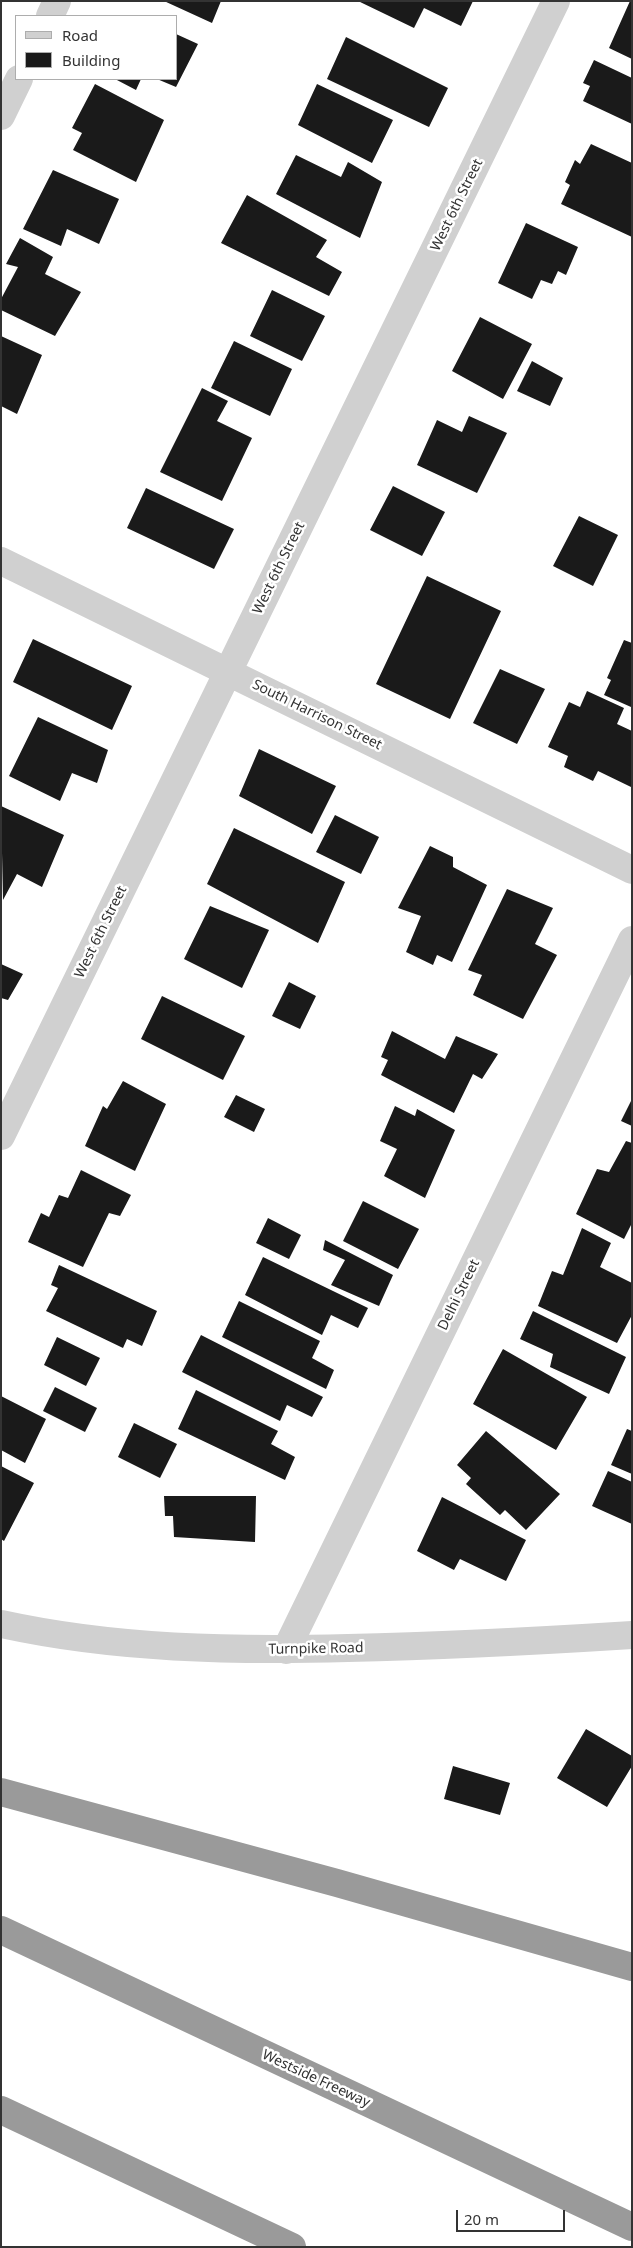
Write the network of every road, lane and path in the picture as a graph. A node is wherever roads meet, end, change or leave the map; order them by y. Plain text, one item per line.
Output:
1 (57, 1) edge
2 (556, 1) edge
3 (50, 15) edge
4 (19, 80) edge
5 (1, 116) edge
6 (1, 560) edge
7 (228, 671) junction
8 (632, 870) edge
9 (632, 940) edge
10 (1, 1136) edge
11 (1, 1624) edge
12 (632, 1635) edge
13 (286, 1650) junction
14 (1, 1792) edge
15 (1, 1930) edge
16 (632, 1968) edge
17 (1, 2110) edge
18 (632, 2227) edge
19 (292, 2247) edge

1 - 3 street
2 - 7 street, West 6th Street
4 - 5 street
6 - 7 street, South Harrison Street
7 - 8 street, South Harrison Street
7 - 10 street, West 6th Street
9 - 13 street, Delhi Street
11 - 13 street, Turnpike Road
12 - 13 street, Turnpike Road
14 - 16 highway
15 - 18 highway, Westside Freeway
17 - 19 highway

